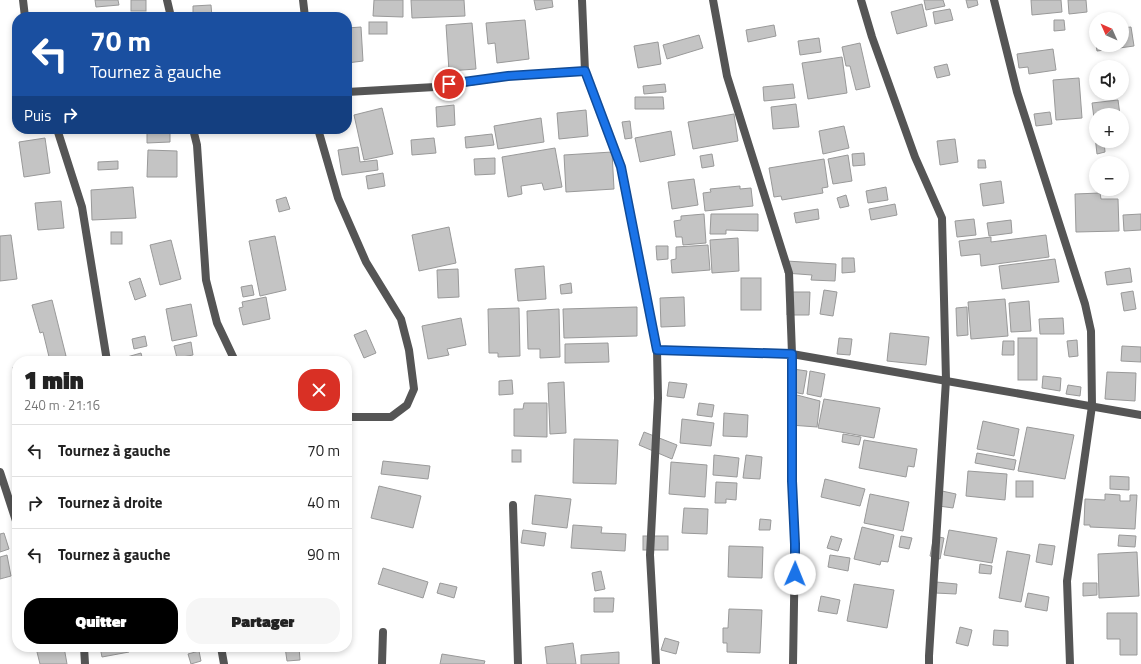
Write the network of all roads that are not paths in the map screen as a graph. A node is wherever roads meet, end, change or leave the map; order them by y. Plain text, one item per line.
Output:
1 (23, 0) edge
2 (167, 0) edge
3 (303, 0) edge
4 (582, 0) edge
5 (713, 0) edge
6 (861, 0) edge
7 (994, 0) edge
8 (24, 12) edge
9 (170, 12) edge
10 (304, 12) edge
11 (585, 71) junction
12 (352, 92) edge
13 (59, 134) edge
14 (194, 134) edge
15 (319, 134) edge
16 (657, 350) junction
17 (792, 354) junction
18 (106, 356) edge
19 (233, 356) edge
20 (946, 380) junction
21 (1092, 406) junction
22 (1141, 415) edge
23 (352, 417) edge
24 (0, 472) edge
25 (513, 505) dead end
26 (12, 509) edge
27 (383, 632) dead end
28 (84, 652) edge
29 (222, 652) edge
30 (85, 664) edge
31 (224, 664) edge
32 (382, 664) edge
33 (518, 664) edge
34 (656, 664) edge
35 (793, 664) edge
36 (929, 664) edge
37 (1070, 664) edge

1 - 8 street
2 - 9 street
3 - 10 street
4 - 11 street
5 - 17 street
6 - 20 street
7 - 21 street
11 - 12 street
11 - 16 street
13 - 18 street
14 - 19 street
15 - 23 street
16 - 17 street
16 - 34 street
17 - 20 street
17 - 35 street
20 - 21 street
20 - 36 street
21 - 22 street
21 - 37 street
24 - 26 street
25 - 33 street
27 - 32 street
28 - 30 street
29 - 31 street

